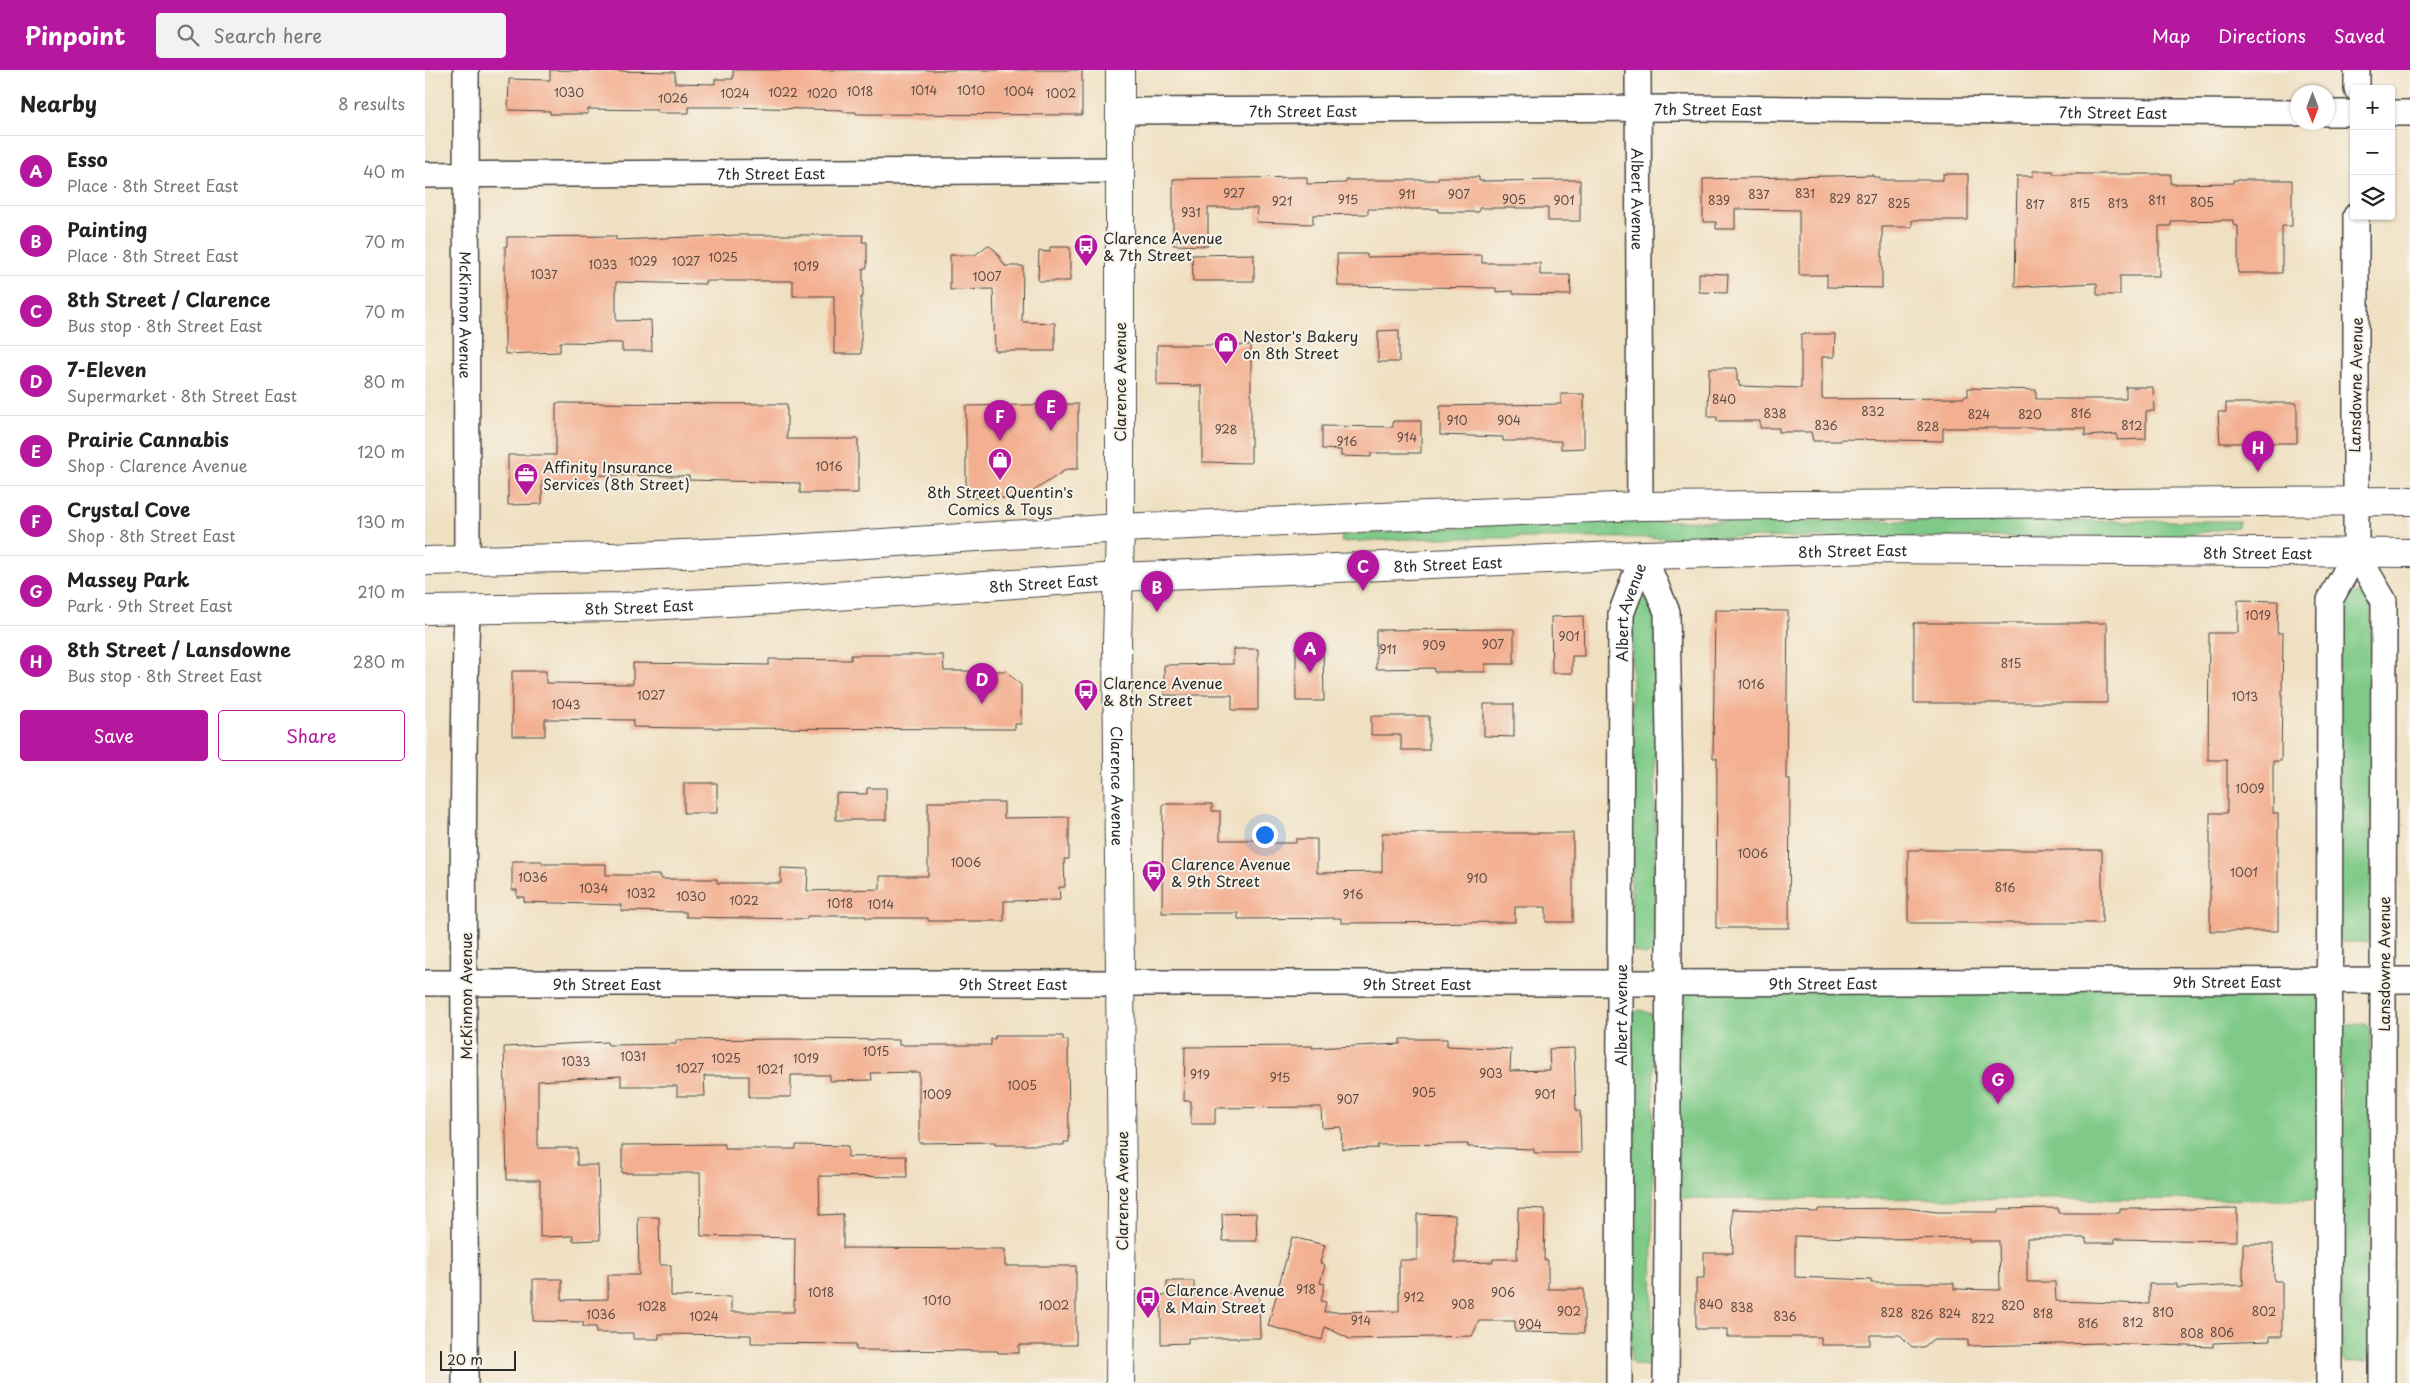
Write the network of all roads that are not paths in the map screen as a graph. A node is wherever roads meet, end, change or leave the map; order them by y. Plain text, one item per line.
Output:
1 (466, 70) edge
2 (1119, 70) edge
3 (1638, 70) edge
4 (2357, 70) edge
5 (2357, 85) edge
6 (1638, 108) junction
7 (1119, 111) junction
8 (2290, 112) edge
9 (2335, 113) edge
10 (2350, 113) edge
11 (2395, 113) edge
12 (2410, 113) edge
13 (1118, 170) junction
14 (425, 175) edge
15 (467, 175) junction
16 (2356, 220) edge
17 (2354, 501) junction
18 (2410, 501) edge
19 (1640, 506) junction
20 (1120, 528) junction
21 (2356, 553) junction
22 (2410, 553) edge
23 (1643, 555) junction
24 (425, 561) edge
25 (467, 561) junction
26 (1119, 578) junction
27 (425, 610) edge
28 (467, 610) junction
29 (2330, 980) junction
30 (2383, 980) junction
31 (2410, 980) edge
32 (1119, 981) junction
33 (465, 982) junction
34 (1619, 982) junction
35 (425, 983) edge
36 (1669, 983) junction
37 (465, 1383) edge
38 (1120, 1383) edge
39 (1619, 1383) edge
40 (1665, 1383) edge
41 (2329, 1383) edge
42 (2382, 1383) edge

1 - 15 street, McKinnon Avenue
2 - 7 main road, Clarence Avenue
3 - 6 street, Albert Avenue
4 - 5 street
6 - 7 street, 7th Street East
6 - 8 street, 7th Street East
6 - 19 street, Albert Avenue
7 - 13 main road, Clarence Avenue
9 - 10 street
11 - 12 street
13 - 15 street, 7th Street East
13 - 20 main road, Clarence Avenue
14 - 15 street, 7th Street East
15 - 25 street, McKinnon Avenue
16 - 17 street, Lansdowne Avenue
17 - 18 main road
17 - 19 main road
17 - 21 street, Lansdowne Avenue
19 - 20 main road
20 - 25 main road
20 - 26 main road, Clarence Avenue
21 - 22 main road, 8th Street East
21 - 23 main road, 8th Street East
21 - 29 street
21 - 30 street, Lansdowne Avenue
23 - 26 main road, 8th Street East
23 - 34 street, Albert Avenue
23 - 36 street, Albert Avenue
24 - 25 main road
26 - 28 main road, 8th Street East
26 - 32 main road, Clarence Avenue
27 - 28 main road, 8th Street East
28 - 33 street, McKinnon Avenue
29 - 30 street, 9th Street East
29 - 36 street, 9th Street East
29 - 41 street
30 - 31 street, 9th Street East
30 - 42 street, Lansdowne Avenue
32 - 33 street, 9th Street East
32 - 34 street, 9th Street East
32 - 38 main road, Clarence Avenue
33 - 35 street, 9th Street East
33 - 37 street, McKinnon Avenue
34 - 36 street, 9th Street East
34 - 39 street, Albert Avenue
36 - 40 street, Albert Avenue

